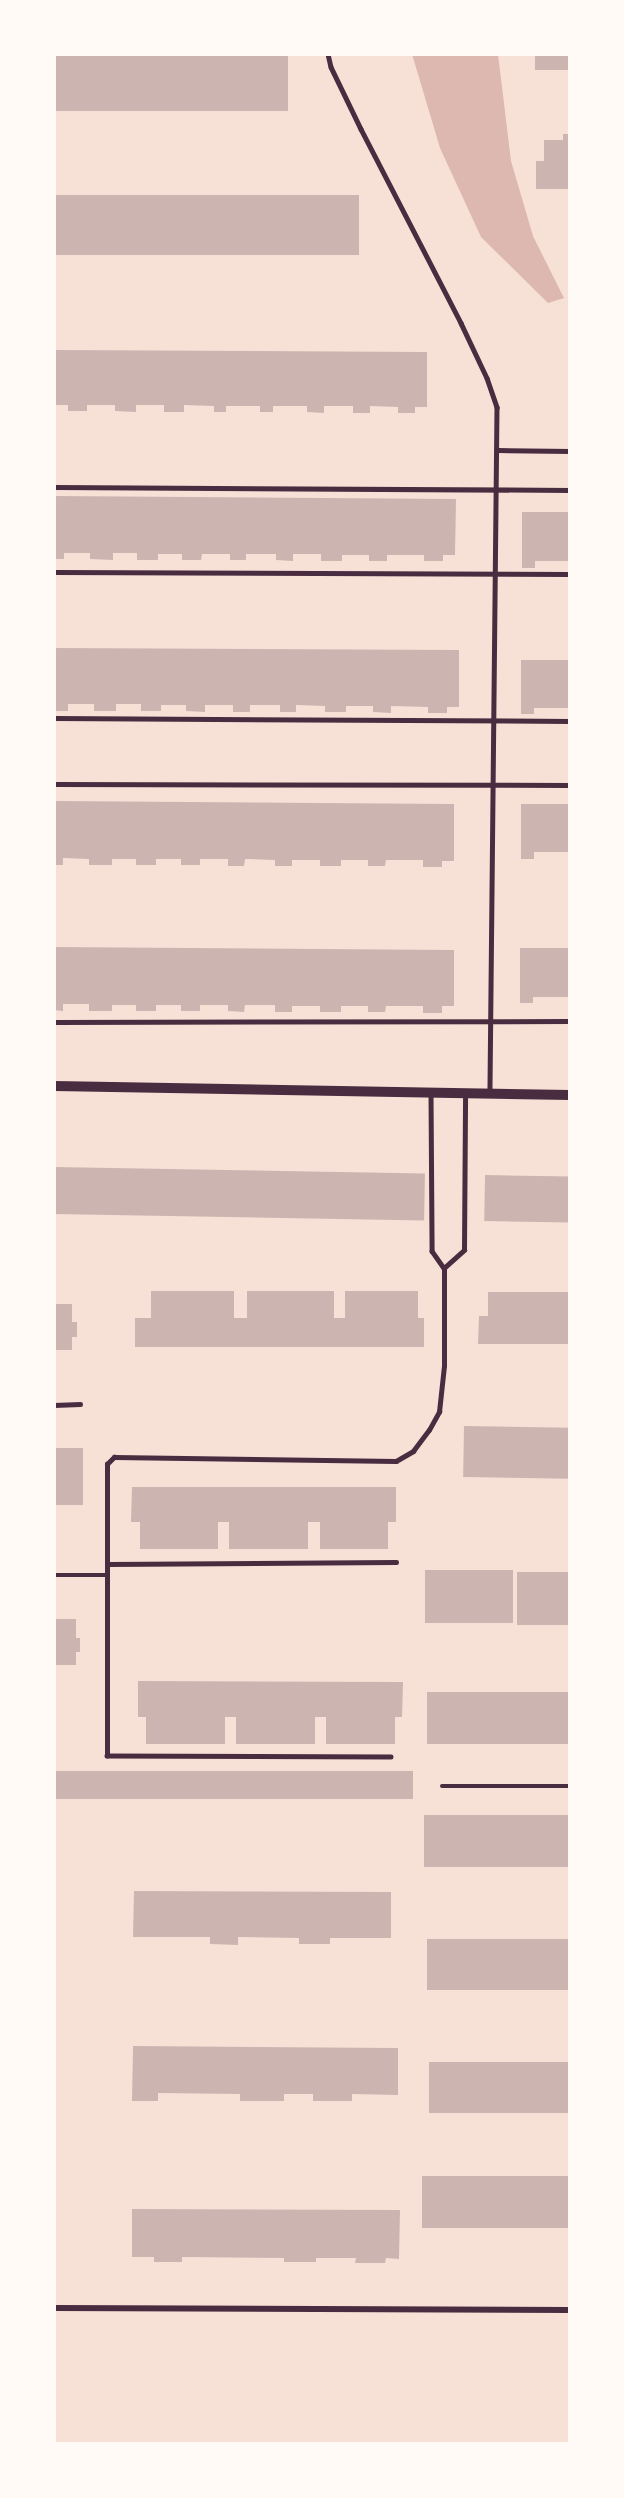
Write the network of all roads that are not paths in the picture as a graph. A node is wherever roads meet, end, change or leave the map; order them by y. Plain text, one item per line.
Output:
1 (328, 54) edge
2 (498, 450) junction
3 (570, 451) edge
4 (54, 487) edge
5 (497, 489) junction
6 (570, 490) edge
7 (54, 572) edge
8 (496, 574) junction
9 (570, 574) edge
10 (54, 717) edge
11 (495, 720) junction
12 (570, 721) edge
13 (54, 783) edge
14 (494, 785) junction
15 (570, 785) edge
16 (491, 1021) junction
17 (570, 1021) edge
18 (54, 1022) edge
19 (54, 1086) edge
20 (430, 1092) junction
21 (465, 1093) junction
22 (490, 1094) junction
23 (570, 1095) edge
24 (444, 1268) junction
25 (80, 1404) dead end
26 (54, 1405) edge
27 (396, 1562) dead end
28 (108, 1564) junction
29 (54, 1575) edge
30 (108, 1575) junction
31 (391, 1757) dead end
32 (442, 1786) dead end
33 (570, 1786) edge
34 (54, 2308) edge
35 (570, 2310) edge

1 - 2 lane
2 - 3 lane
2 - 5 lane
4 - 5 lane
5 - 6 lane
5 - 8 lane
7 - 8 lane
8 - 9 lane
8 - 11 lane
10 - 11 lane
11 - 12 lane
11 - 14 lane
13 - 14 lane
14 - 15 lane
14 - 16 lane
16 - 17 lane
16 - 18 lane
16 - 22 lane
19 - 20 street
20 - 21 street
20 - 24 lane
21 - 22 street
21 - 24 lane
22 - 23 street
24 - 28 lane
25 - 26 lane
27 - 28 lane
28 - 30 lane
29 - 30 lane
30 - 31 lane
32 - 33 lane
34 - 35 street

